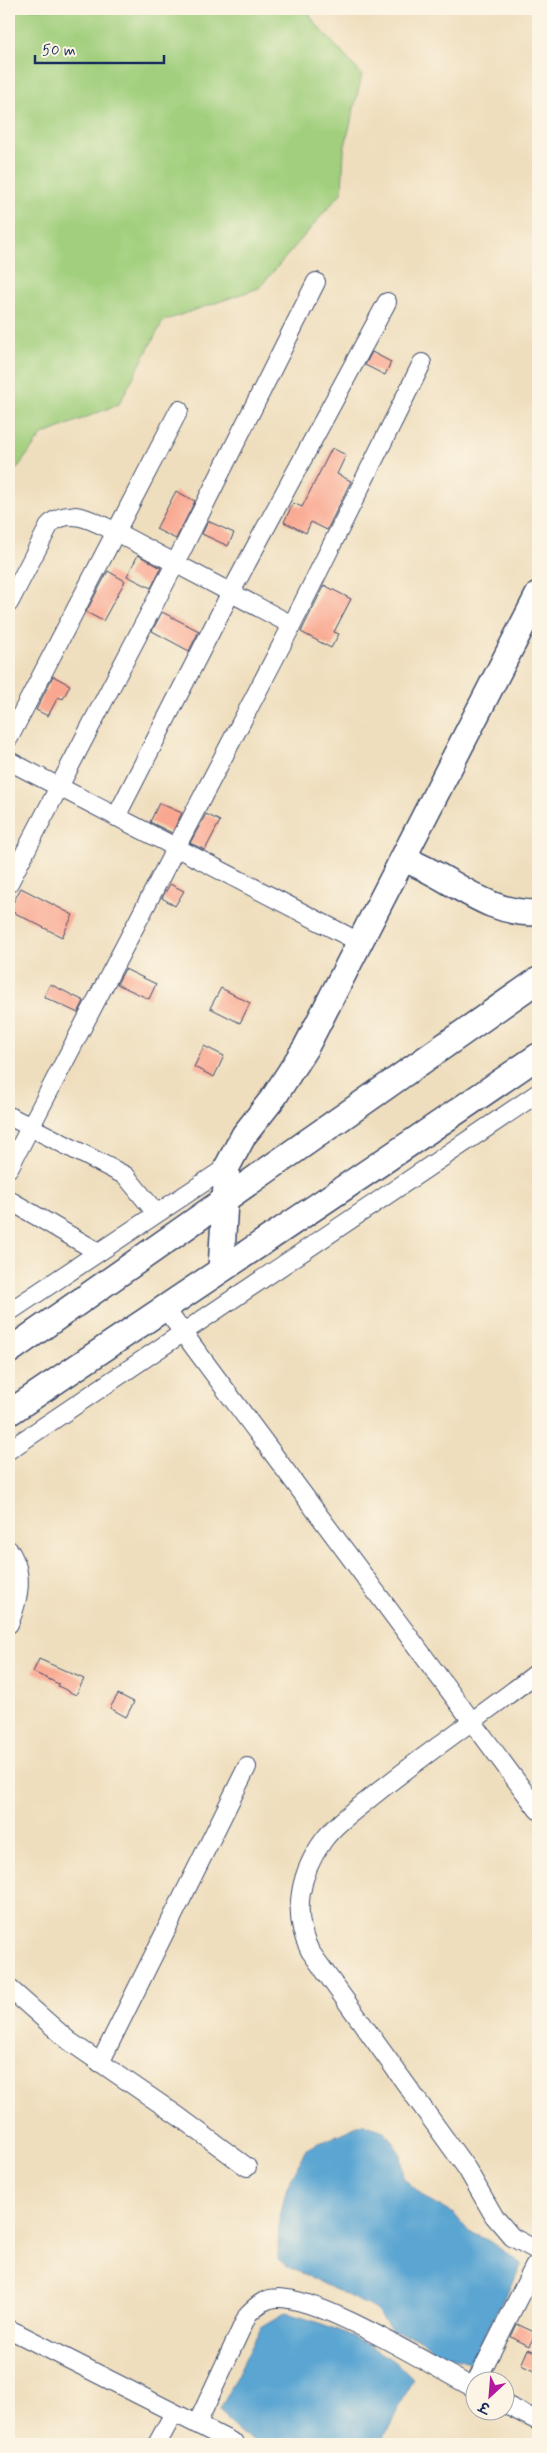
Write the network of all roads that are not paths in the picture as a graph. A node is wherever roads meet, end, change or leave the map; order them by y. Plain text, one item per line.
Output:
1 (316, 282) dead end
2 (387, 302) dead end
3 (422, 363) dead end
4 (179, 410) dead end
5 (116, 532) junction
6 (174, 564) junction
7 (230, 594) junction
8 (538, 595) edge
9 (9, 603) edge
10 (292, 625) junction
11 (9, 738) edge
12 (9, 761) edge
13 (58, 787) junction
14 (116, 817) junction
15 (174, 847) junction
16 (403, 859) junction
17 (9, 883) edge
18 (538, 913) edge
19 (361, 943) junction
20 (538, 980) edge
21 (538, 1056) edge
22 (538, 1093) edge
23 (9, 1116) edge
24 (30, 1127) junction
25 (227, 1167) junction
26 (9, 1168) edge
27 (227, 1197) junction
28 (9, 1200) edge
29 (156, 1213) junction
30 (98, 1252) junction
31 (221, 1269) junction
32 (164, 1307) junction
33 (9, 1312) edge
34 (182, 1332) junction
35 (9, 1351) edge
36 (9, 1413) edge
37 (9, 1450) edge
38 (9, 1550) edge
39 (9, 1624) edge
40 (538, 1672) edge
41 (474, 1722) junction
42 (247, 1767) dead end
43 (538, 1810) edge
44 (9, 1988) edge
45 (100, 2063) junction
46 (247, 2167) dead end
47 (538, 2251) edge
48 (538, 2262) edge
49 (9, 2329) edge
50 (483, 2370) edge
51 (464, 2380) edge
52 (514, 2409) edge
53 (174, 2412) junction
54 (538, 2421) edge
55 (197, 2424) junction
56 (157, 2444) edge
57 (236, 2444) edge

1 - 6 street
2 - 7 street
3 - 10 street
4 - 5 street
5 - 6 street
5 - 9 street
5 - 11 street
6 - 7 street
6 - 13 street
7 - 10 street
7 - 14 street
8 - 16 street
10 - 15 street
12 - 13 street
13 - 14 street
13 - 17 street
14 - 15 street
15 - 19 street
15 - 24 street
16 - 18 street
16 - 19 street
19 - 25 street
20 - 27 street
21 - 31 street
22 - 34 street
23 - 24 street
24 - 26 street
24 - 29 street
25 - 27 street
25 - 29 street
27 - 31 street
27 - 35 street
28 - 30 street
29 - 30 street
30 - 33 street
31 - 32 street
32 - 34 street
32 - 36 street
34 - 37 street
34 - 41 street
38 - 39 street
40 - 41 street
41 - 43 street
41 - 47 street
42 - 45 street
44 - 45 street
45 - 46 street
48 - 50 street
49 - 53 street
51 - 55 street
52 - 54 street
53 - 55 street
53 - 56 street
55 - 57 street

